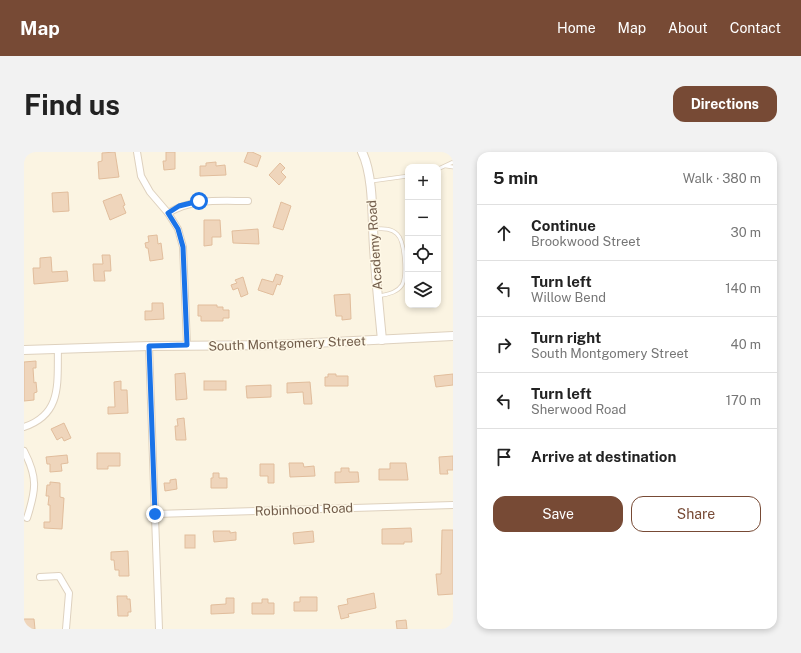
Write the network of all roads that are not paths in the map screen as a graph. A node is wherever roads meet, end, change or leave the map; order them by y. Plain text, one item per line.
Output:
1 (137, 152) edge
2 (362, 152) edge
3 (453, 162) edge
4 (446, 166) junction
5 (453, 167) edge
6 (441, 168) edge
7 (405, 176) edge
8 (370, 182) junction
9 (248, 201) dead end
10 (168, 213) junction
11 (373, 229) junction
12 (378, 296) junction
13 (453, 336) edge
14 (382, 340) junction
15 (187, 345) junction
16 (149, 346) junction
17 (58, 348) junction
18 (24, 350) edge
19 (24, 427) edge
20 (24, 452) edge
21 (453, 505) edge
22 (155, 514) junction
23 (27, 518) dead end
24 (40, 577) dead end
25 (66, 629) edge
26 (159, 629) edge

1 - 10 street
2 - 8 street, Academy Road
3 - 4 lane
4 - 5 lane
4 - 6 lane
7 - 8 lane
8 - 11 street, Academy Road
9 - 10 street
10 - 15 street
11 - 12 street, Academy Road
11 - 12 lane
12 - 14 street, Academy Road
13 - 14 street, South Montgomery Street
14 - 15 street, South Montgomery Street
15 - 16 street, South Montgomery Street
16 - 17 street, South Montgomery Street
16 - 22 street
17 - 18 street, South Montgomery Street
17 - 19 street
20 - 23 street
21 - 22 street, Robinhood Road
22 - 26 street
24 - 25 street

